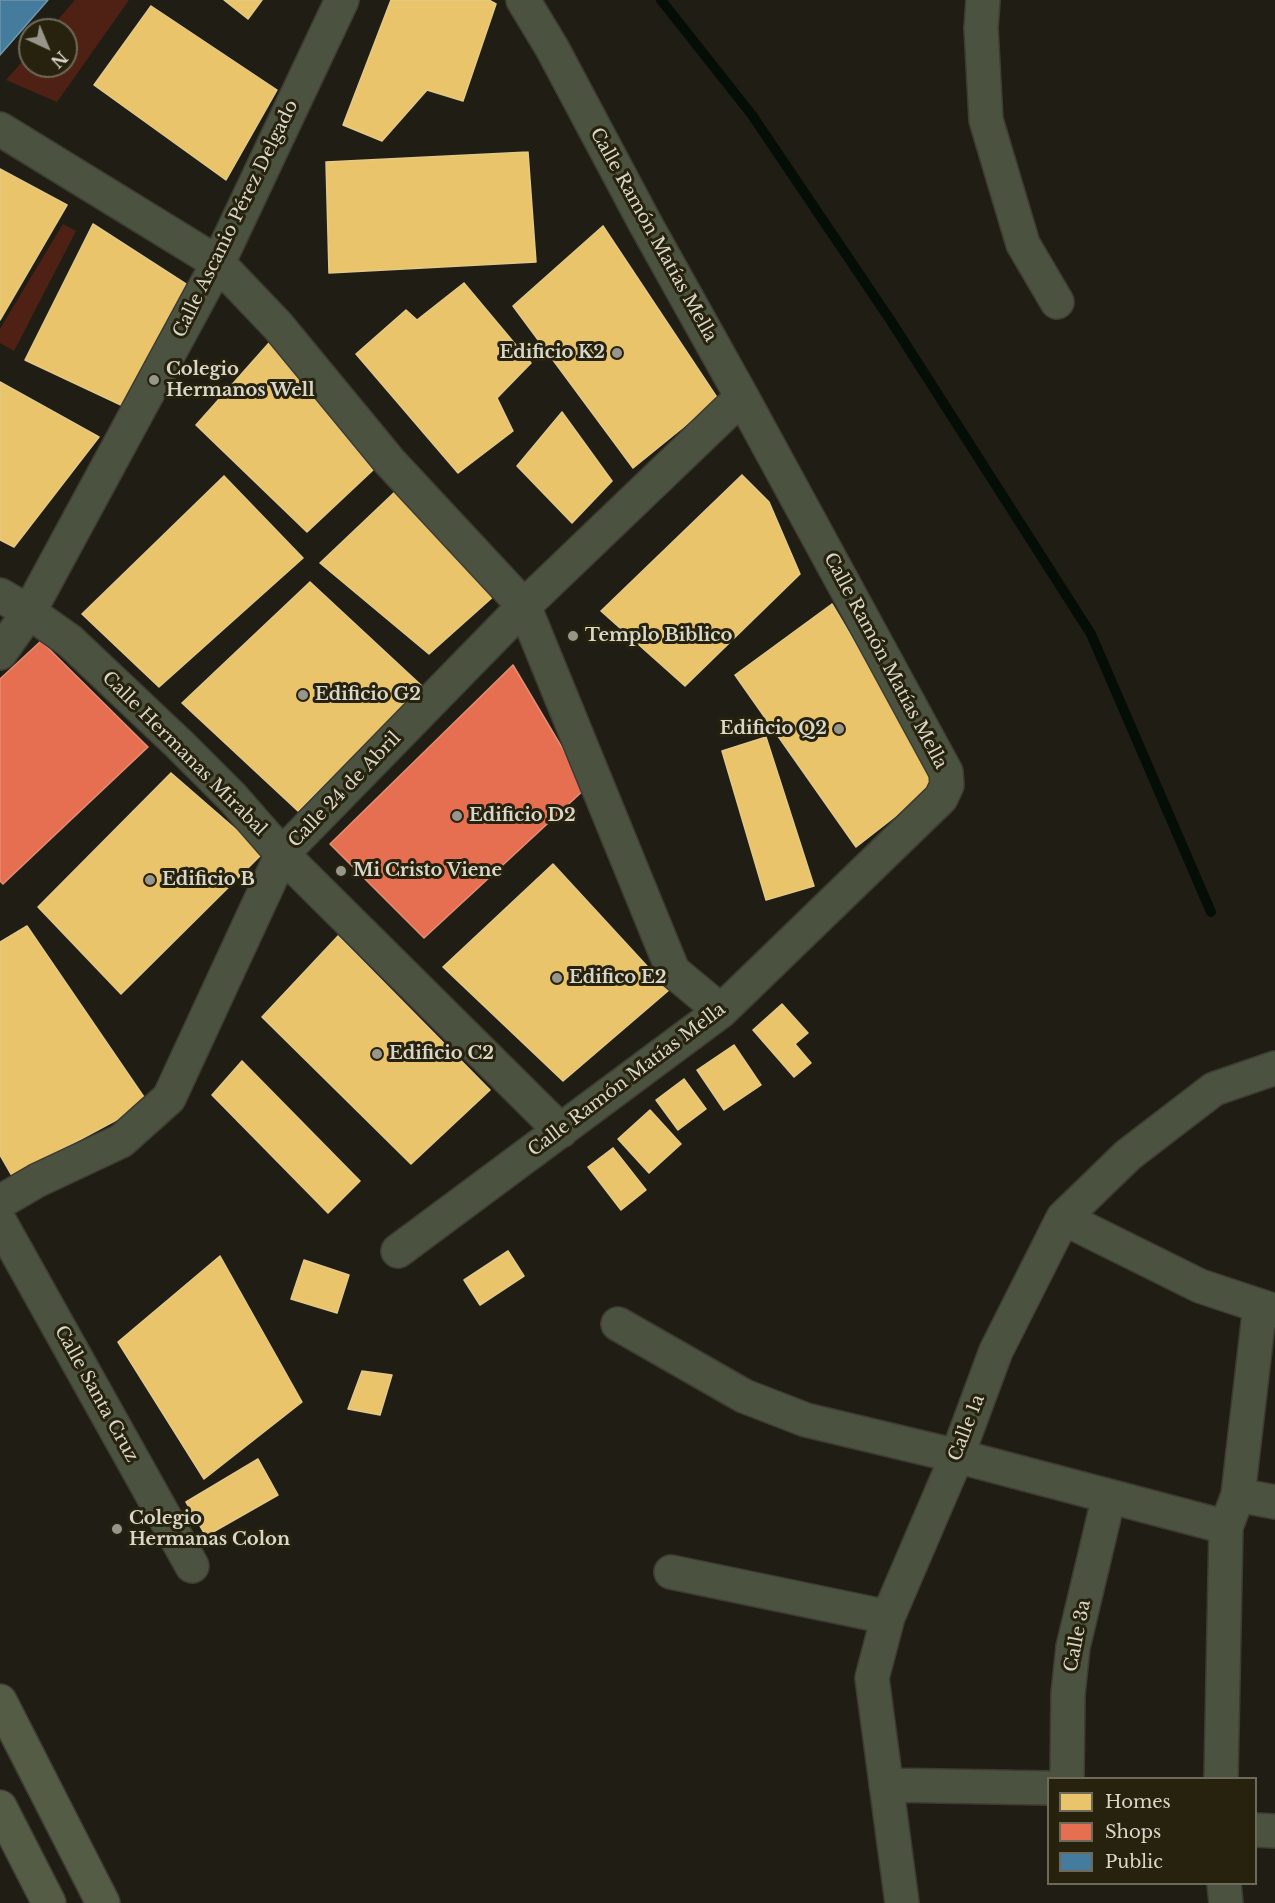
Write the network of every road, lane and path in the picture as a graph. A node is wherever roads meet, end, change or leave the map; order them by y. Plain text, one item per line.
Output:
1 (342, 0) edge
2 (523, 0) edge
3 (983, 0) edge
4 (0, 129) edge
5 (218, 263) junction
6 (1057, 302) dead end
7 (742, 397) junction
8 (0, 596) edge
9 (524, 606) junction
10 (29, 612) junction
11 (0, 653) edge
12 (282, 854) junction
13 (721, 1011) junction
14 (1275, 1068) edge
15 (561, 1131) junction
16 (0, 1202) edge
17 (1063, 1218) junction
18 (0, 1222) edge
19 (398, 1251) dead end
20 (1268, 1308) edge
21 (618, 1324) dead end
22 (957, 1456) junction
23 (1238, 1495) junction
24 (1109, 1496) junction
25 (1275, 1502) edge
26 (1226, 1527) junction
27 (192, 1566) dead end
28 (672, 1572) dead end
29 (888, 1617) junction
30 (0, 1701) edge
31 (1067, 1777) edge
32 (1221, 1777) edge
33 (886, 1785) junction
34 (1047, 1788) edge
35 (0, 1807) edge
36 (1257, 1830) edge
37 (1275, 1831) edge
38 (1224, 1885) edge
39 (49, 1903) edge
40 (103, 1903) edge
41 (902, 1903) edge
42 (1226, 1903) edge

1 - 5 street, Calle Ascanio Pérez Delgado
2 - 7 street, Calle Ramón Matías Mella
3 - 6 street
4 - 5 street
5 - 9 street
5 - 10 street, Calle Ascanio Pérez Delgado
7 - 9 street, Calle 24 de Abril
7 - 13 street, Calle Ramón Matías Mella
8 - 10 street, Calle Hermanas Mirabal
9 - 12 street, Calle 24 de Abril
9 - 13 street
10 - 11 street, Calle Ascanio Pérez Delgado
10 - 12 street, Calle Hermanas Mirabal
12 - 15 street, Calle Hermanas Mirabal
12 - 16 street, Calle 24 de Abril
13 - 15 street, Calle Ramón Matías Mella
14 - 17 street, Calle 1a
15 - 19 street, Calle Ramón Matías Mella
17 - 20 street
17 - 22 street, Calle 1a
18 - 27 street, Calle Santa Cruz
20 - 23 street
21 - 22 street
22 - 24 street
22 - 29 street, Calle 1a
23 - 25 street
23 - 26 street
24 - 26 street
24 - 31 street, Calle 3a
26 - 32 street
28 - 29 street
29 - 33 street, Calle 1a
30 - 40 main road
33 - 34 street
33 - 41 street, Calle 1a
35 - 39 main road
36 - 37 street
38 - 42 street

